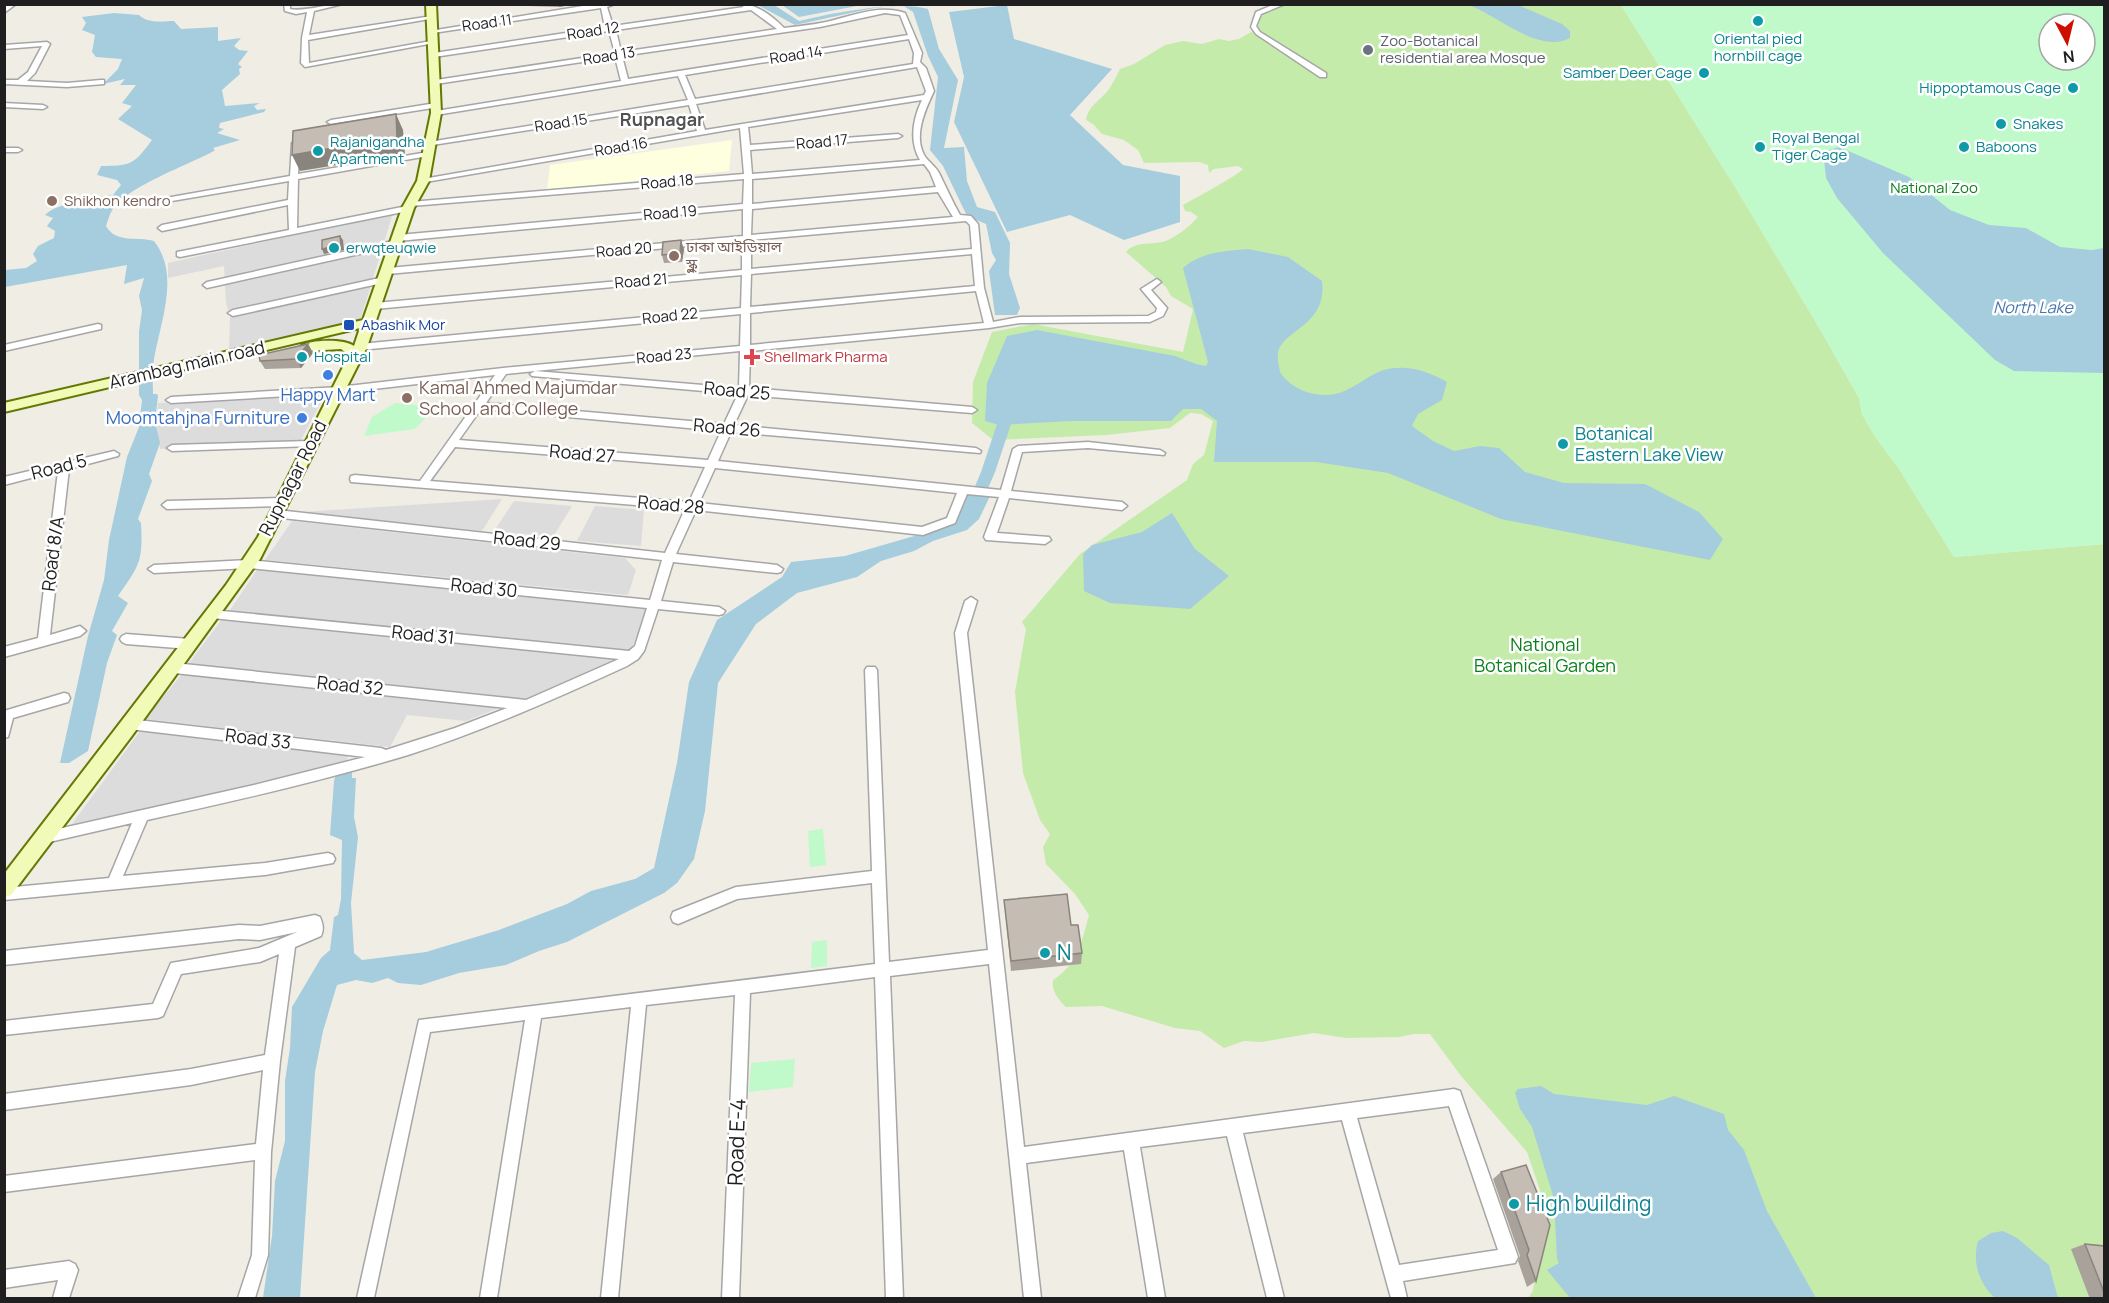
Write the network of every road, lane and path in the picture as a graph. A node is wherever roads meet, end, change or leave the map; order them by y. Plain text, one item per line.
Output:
1 (13, 4) edge
2 (287, 4) edge
3 (340, 4) edge
4 (612, 4) edge
5 (742, 4) edge
6 (1282, 4) edge
7 (604, 6) edge
8 (752, 7) junction
9 (311, 9) junction
10 (4, 10) edge
11 (611, 29) junction
12 (432, 30) edge
13 (782, 30) junction
14 (912, 37) junction
15 (305, 38) junction
16 (4, 47) edge
17 (619, 54) junction
18 (919, 65) junction
19 (681, 73) junction
20 (1323, 75) dead end
21 (4, 82) edge
22 (101, 82) dead end
23 (435, 82) junction
24 (626, 82) junction
25 (21, 83) junction
26 (927, 97) junction
27 (692, 102) junction
28 (4, 105) edge
29 (17, 106) junction
30 (43, 107) dead end
31 (436, 109) junction
32 (4, 115) edge
33 (331, 122) edge
34 (744, 125) junction
35 (702, 133) junction
36 (898, 136) dead end
37 (296, 138) edge
38 (746, 148) junction
39 (429, 149) junction
40 (4, 150) edge
41 (18, 150) dead end
42 (925, 162) junction
43 (748, 176) junction
44 (293, 177) junction
45 (423, 181) junction
46 (941, 189) junction
47 (160, 201) dead end
48 (292, 202) junction
49 (409, 206) junction
50 (746, 207) junction
51 (969, 218) junction
52 (162, 228) dead end
53 (293, 232) junction
54 (747, 239) junction
55 (397, 241) junction
56 (978, 251) junction
57 (180, 254) dead end
58 (747, 271) junction
59 (386, 275) junction
60 (1157, 282) dead end
61 (207, 285) dead end
62 (980, 288) junction
63 (375, 306) junction
64 (746, 309) junction
65 (233, 314) dead end
66 (369, 322) junction
67 (989, 325) junction
68 (98, 327) dead end
69 (4, 348) edge
70 (745, 349) junction
71 (358, 351) junction
72 (503, 371) junction
73 (158, 376) junction
74 (131, 383) junction
75 (339, 390) junction
76 (744, 392) junction
77 (171, 400) dead end
78 (477, 405) junction
79 (4, 408) edge
80 (972, 410) dead end
81 (4, 418) edge
82 (728, 428) junction
83 (452, 443) junction
84 (310, 444) junction
85 (171, 448) dead end
86 (976, 451) dead end
87 (1160, 453) dead end
88 (114, 454) dead end
89 (712, 464) junction
90 (64, 466) junction
91 (355, 479) dead end
92 (4, 481) edge
93 (422, 485) junction
94 (963, 490) junction
95 (1001, 494) junction
96 (167, 505) dead end
97 (692, 506) junction
98 (1122, 506) dead end
99 (279, 508) junction
100 (1045, 540) dead end
101 (669, 557) junction
102 (248, 564) junction
103 (154, 569) dead end
104 (777, 569) dead end
105 (970, 601) dead end
106 (655, 605) junction
107 (719, 611) dead end
108 (212, 614) junction
109 (80, 631) dead end
110 (126, 639) dead end
111 (43, 642) junction
112 (190, 644) junction
113 (4, 652) edge
114 (634, 656) junction
115 (174, 668) junction
116 (871, 670) dead end
117 (64, 698) dead end
118 (527, 705) junction
119 (6, 716) edge
120 (129, 724) junction
121 (4, 733) edge
122 (388, 754) junction
123 (143, 814) junction
124 (45, 837) junction
125 (328, 859) dead end
126 (879, 876) junction
127 (113, 884) junction
128 (4, 889) edge
129 (4, 894) edge
130 (678, 917) dead end
131 (288, 944) junction
132 (996, 956) junction
133 (4, 958) edge
134 (882, 969) junction
135 (743, 986) junction
136 (639, 999) junction
137 (534, 1011) junction
138 (4, 1028) edge
139 (272, 1061) junction
140 (4, 1102) edge
141 (1347, 1111) junction
142 (1233, 1127) junction
143 (1131, 1141) junction
144 (263, 1151) junction
145 (1017, 1156) junction
146 (4, 1184) edge
147 (1393, 1274) junction
148 (4, 1279) edge
149 (61, 1299) edge
150 (247, 1299) edge
151 (365, 1299) edge
152 (489, 1299) edge
153 (610, 1299) edge
154 (731, 1299) edge
155 (895, 1299) edge
156 (1032, 1299) edge
157 (1157, 1299) edge
158 (1276, 1299) edge
159 (1399, 1299) edge

1 - 10 street
2 - 9 street
3 - 9 street
4 - 7 street, Road 11
5 - 8 street
6 - 20 street
7 - 11 street
7 - 12 street, Road 11
8 - 11 street, Road 12
8 - 13 street
9 - 15 street
11 - 12 street, Road 12
11 - 17 street
12 - 15 street
12 - 15 street
12 - 23 street, Rupnagar Road
13 - 14 street, Road 13
13 - 17 street, Road 13
14 - 18 street
14 - 19 street, Road 14
16 - 25 street
17 - 23 street, Road 13
17 - 24 street
18 - 26 street
18 - 27 street, Road 15
19 - 24 street, Road 14
19 - 27 street
21 - 25 street
22 - 25 street
23 - 31 street, Rupnagar Road
24 - 31 street
26 - 34 street, Road 16
26 - 42 street
27 - 35 street
27 - 39 street, Road 15
28 - 29 street
29 - 30 street
29 - 32 street
31 - 33 street
31 - 39 street, Rupnagar Road
34 - 35 street, Road 16
34 - 38 street
35 - 45 street, Road 16
36 - 38 street, Road 17
37 - 44 street
38 - 43 street
39 - 44 street, Road 15
39 - 45 street, Rupnagar Road
40 - 41 street
42 - 43 street, Road 18
42 - 46 street
43 - 49 street, Road 18
43 - 50 street
44 - 47 street, Road 15
44 - 48 street
45 - 49 street, Rupnagar Road
46 - 50 street, Road 19
46 - 51 street
48 - 52 street
48 - 53 street
49 - 53 street, Road 18
49 - 55 street, Rupnagar Road
50 - 54 street
50 - 55 street, Road 19
51 - 54 street, Road 20
51 - 56 street
53 - 57 street, Road 18
54 - 58 street
54 - 59 street, Road 20
55 - 59 street, Rupnagar Road
55 - 61 street, Road 19
56 - 58 street, Road 21
56 - 62 street
58 - 63 street, Road 21
58 - 64 street
59 - 63 street, Rupnagar Road
59 - 65 street
60 - 67 street, Road 23
62 - 64 street, Road 22
62 - 67 street
63 - 66 street, Rupnagar Road
64 - 70 street
64 - 71 street, Road 22
66 - 71 street, Rupnagar Road
66 - 73 street, Arambag main road
67 - 70 street, Road 23
68 - 69 street
70 - 72 street, Road 23
70 - 76 street
71 - 73 street, Arambag main road
71 - 75 street, Rupnagar Road
72 - 75 street, Road 23
72 - 76 street, Road 25
72 - 78 street
73 - 74 street, Arambag main road
74 - 79 street, Arambag main road
74 - 81 street, Arambag main road
75 - 77 street, Road 23
75 - 84 street, Rupnagar Road
76 - 80 street, Road 25
76 - 82 street
78 - 82 street, Road 26
78 - 83 street
82 - 86 street, Road 26
82 - 89 street
83 - 89 street, Road 27
83 - 93 street
84 - 85 street
84 - 99 street, Rupnagar Road
87 - 95 street
88 - 90 street, Road 5
89 - 94 street, Road 27
89 - 97 street
90 - 92 street, Road 5
90 - 111 street, Road 8/A
91 - 93 street, Road 28
93 - 97 street, Road 28
94 - 95 street, Road 27
94 - 97 street, Road 28
95 - 98 street, Road 27
95 - 100 street
96 - 99 street, Road 29
97 - 101 street
99 - 101 street, Road 29
99 - 102 street, Rupnagar Road
101 - 104 street, Road 29
101 - 106 street
102 - 103 street, Road 30
102 - 106 street, Road 30
102 - 108 street, Rupnagar Road
105 - 132 street
106 - 107 street, Road 30
106 - 114 street
108 - 112 street, Rupnagar Road
108 - 114 street, Road 31
109 - 111 street
110 - 112 street
111 - 113 street
112 - 115 street, Rupnagar Road
114 - 118 street
115 - 118 street, Road 32
115 - 120 street, Rupnagar Road
116 - 126 street
117 - 119 street
118 - 122 street
119 - 121 street
120 - 122 street, Road 33
120 - 124 street, Rupnagar Road
122 - 123 street
123 - 124 street
123 - 127 street
124 - 128 street, Rupnagar Road
125 - 127 street
126 - 130 street
126 - 134 street
127 - 129 street
131 - 133 street
131 - 138 street
131 - 139 street
132 - 134 street
132 - 145 street
134 - 135 street
134 - 155 street
135 - 136 street
135 - 154 street, Road E-4
136 - 137 street
136 - 153 street
137 - 151 street
137 - 152 street
139 - 140 street
139 - 144 street
141 - 142 street
141 - 147 street
141 - 147 street
142 - 143 street
142 - 158 street
143 - 145 street
143 - 157 street
144 - 146 street
144 - 150 street
145 - 156 street
147 - 159 street
148 - 149 street

